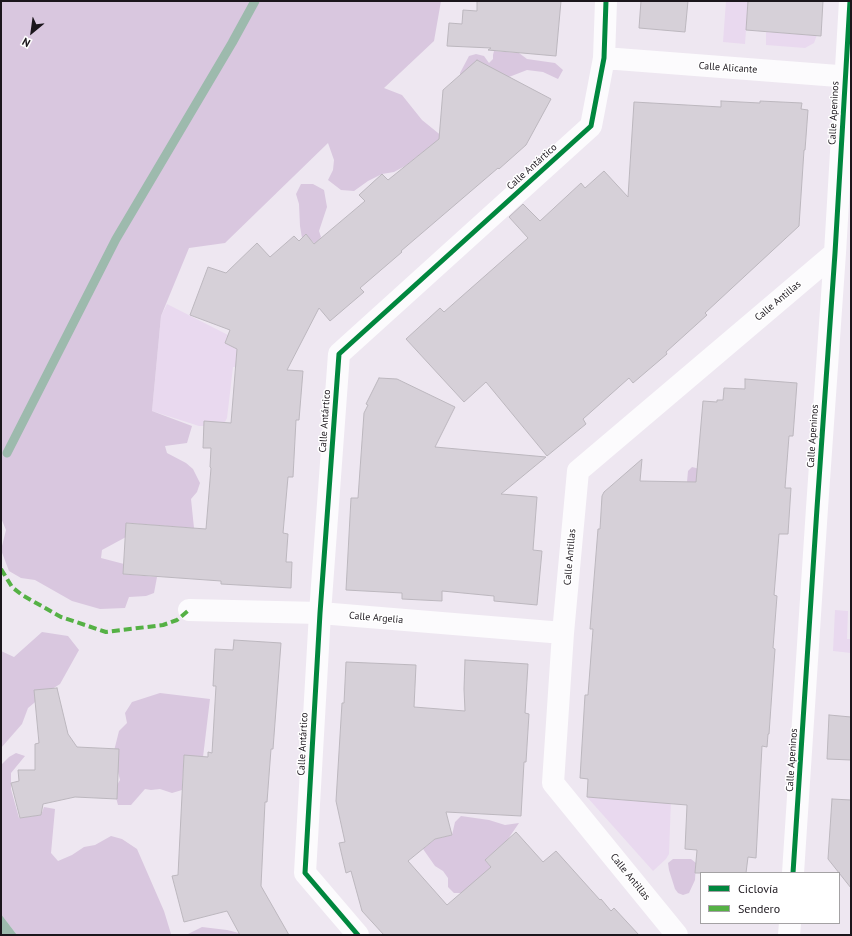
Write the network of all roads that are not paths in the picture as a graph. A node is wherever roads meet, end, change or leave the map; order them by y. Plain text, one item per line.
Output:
1 (606, 1) edge
2 (850, 1) edge
3 (604, 58) junction
4 (848, 77) edge
5 (836, 253) junction
6 (189, 610) dead end
7 (320, 613) junction
8 (563, 633) junction
9 (793, 872) edge
10 (790, 924) edge
11 (358, 935) edge
12 (677, 935) edge
13 (789, 935) edge

1 - 3 street, Calle Antártico
2 - 4 street, Calle Apeninos
3 - 4 street, Calle Alicante
3 - 7 street, Calle Antártico
4 - 5 street, Calle Apeninos
5 - 8 street, Calle Antillas
5 - 9 street, Calle Apeninos
6 - 7 street, Calle Argelia
7 - 8 street, Calle Argelia
7 - 11 street, Calle Antártico
8 - 12 street, Calle Antillas
10 - 13 street

